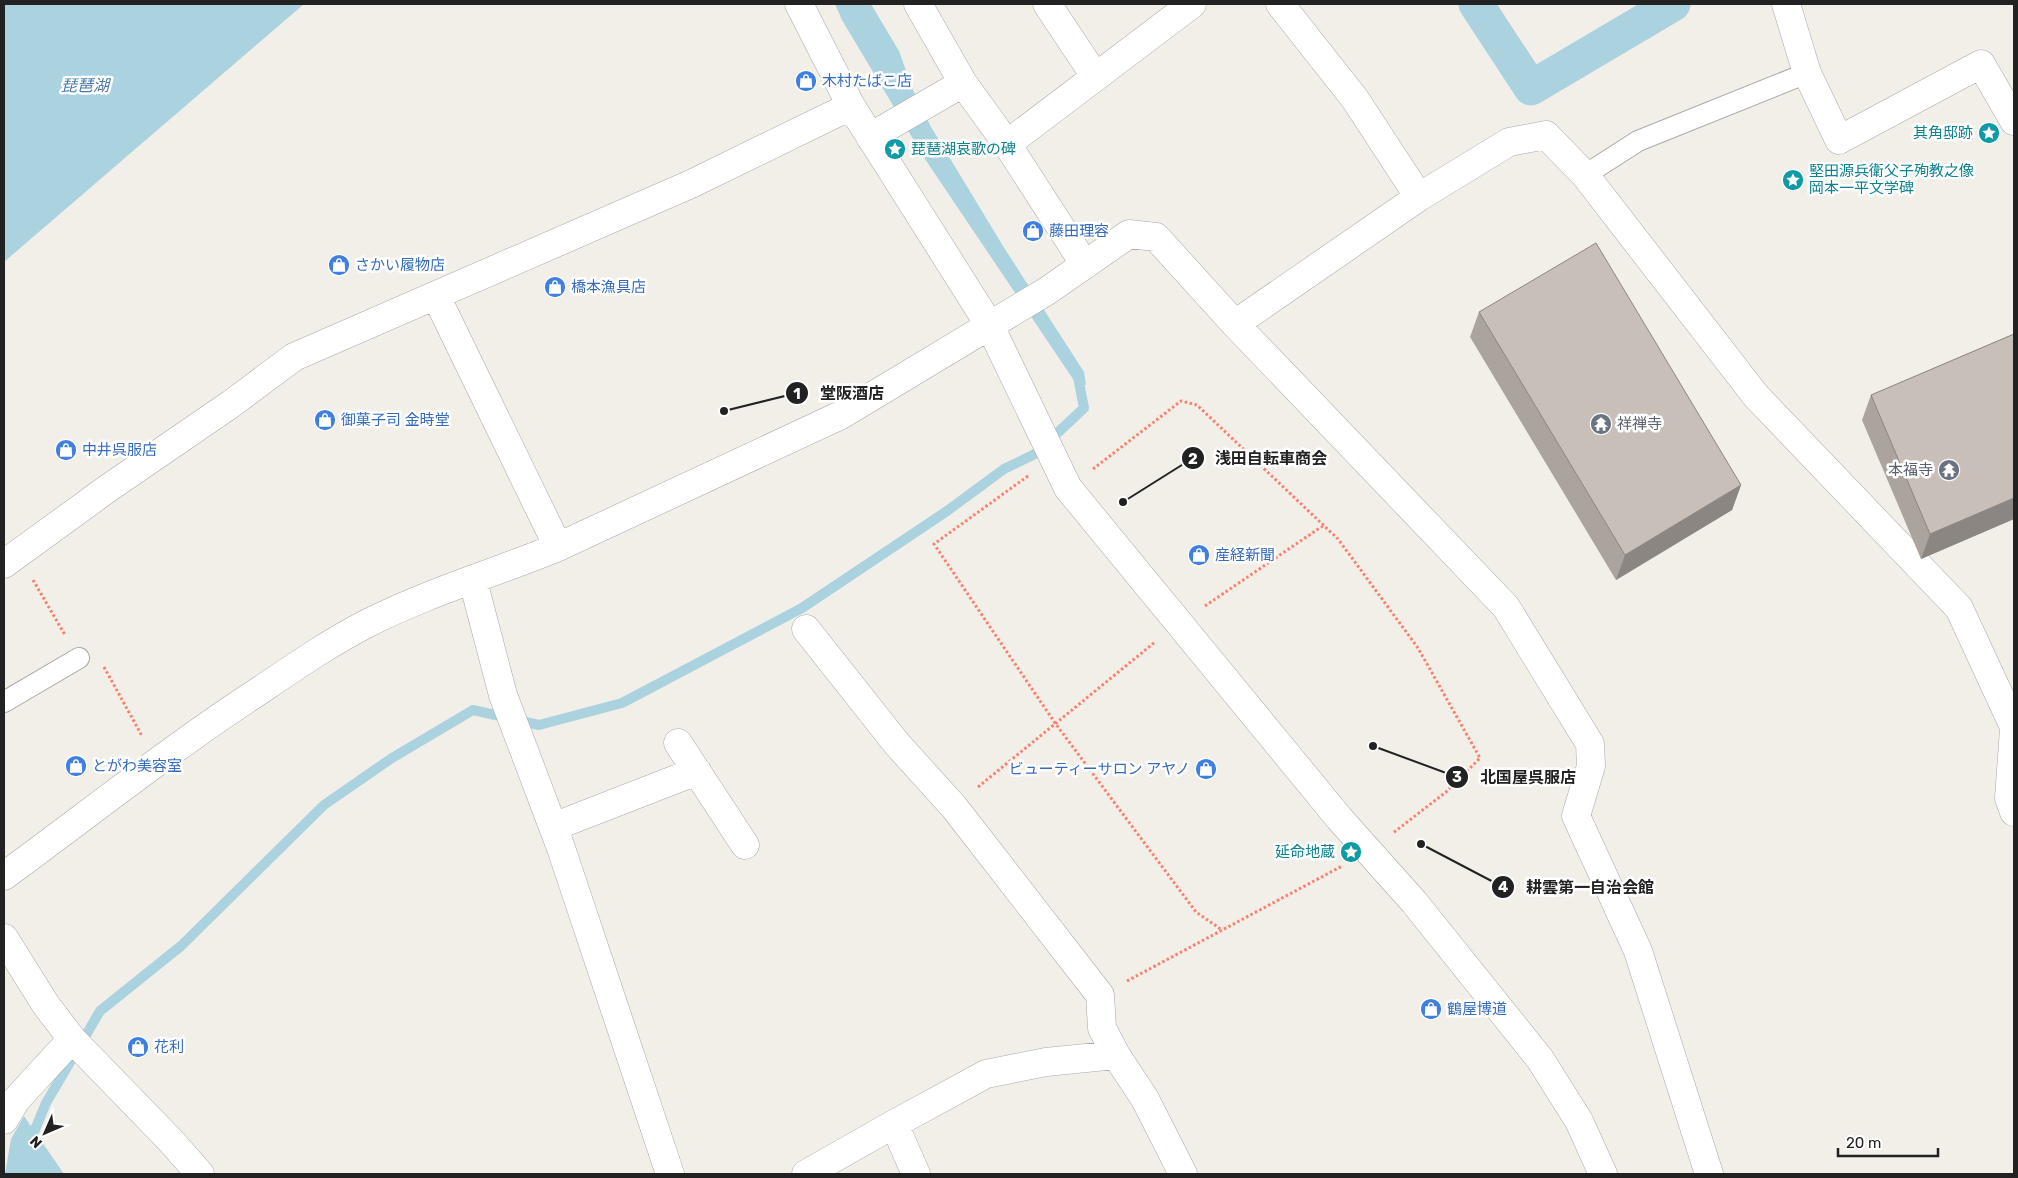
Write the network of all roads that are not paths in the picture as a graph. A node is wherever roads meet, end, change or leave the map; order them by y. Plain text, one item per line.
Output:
1 (799, 4) edge
2 (918, 4) edge
3 (1048, 4) edge
4 (1192, 4) edge
5 (1280, 4) edge
6 (1786, 4) edge
7 (1807, 73) junction
8 (1095, 76) junction
9 (963, 83) junction
10 (851, 106) junction
11 (2014, 121) edge
12 (882, 130) junction
13 (1007, 144) junction
14 (1585, 175) junction
15 (1419, 197) junction
16 (1085, 265) junction
17 (436, 296) junction
18 (999, 320) junction
19 (1234, 324) junction
20 (558, 547) junction
21 (4, 564) edge
22 (472, 581) junction
23 (806, 629) dead end
24 (79, 658) dead end
25 (4, 702) edge
26 (2014, 728) edge
27 (678, 743) dead end
28 (697, 771) junction
29 (2014, 812) edge
30 (553, 827) junction
31 (745, 845) dead end
32 (4, 876) edge
33 (4, 938) edge
34 (72, 1039) junction
35 (1116, 1055) junction
36 (4, 1120) edge
37 (894, 1124) junction
38 (200, 1174) edge
39 (670, 1174) edge
40 (806, 1174) edge
41 (916, 1174) edge
42 (1183, 1174) edge
43 (1603, 1174) edge
44 (1710, 1174) edge

1 - 10 street
2 - 9 street
3 - 8 street
4 - 8 street
5 - 15 street
6 - 7 street
7 - 11 street
7 - 14 lane
8 - 13 street
9 - 12 street
9 - 13 street
10 - 12 street
10 - 17 street
12 - 18 street
13 - 16 street
14 - 15 street
14 - 26 street
15 - 19 street
16 - 18 street
16 - 19 street
17 - 20 street
17 - 21 street
18 - 20 street
18 - 43 street
19 - 44 street
20 - 22 street
22 - 30 street
22 - 32 street
23 - 35 street
24 - 25 lane
26 - 29 street
27 - 28 street
28 - 30 street
28 - 31 street
30 - 39 street
33 - 34 street
34 - 36 street
34 - 38 street
35 - 37 street
35 - 42 street
37 - 40 street
37 - 41 street

